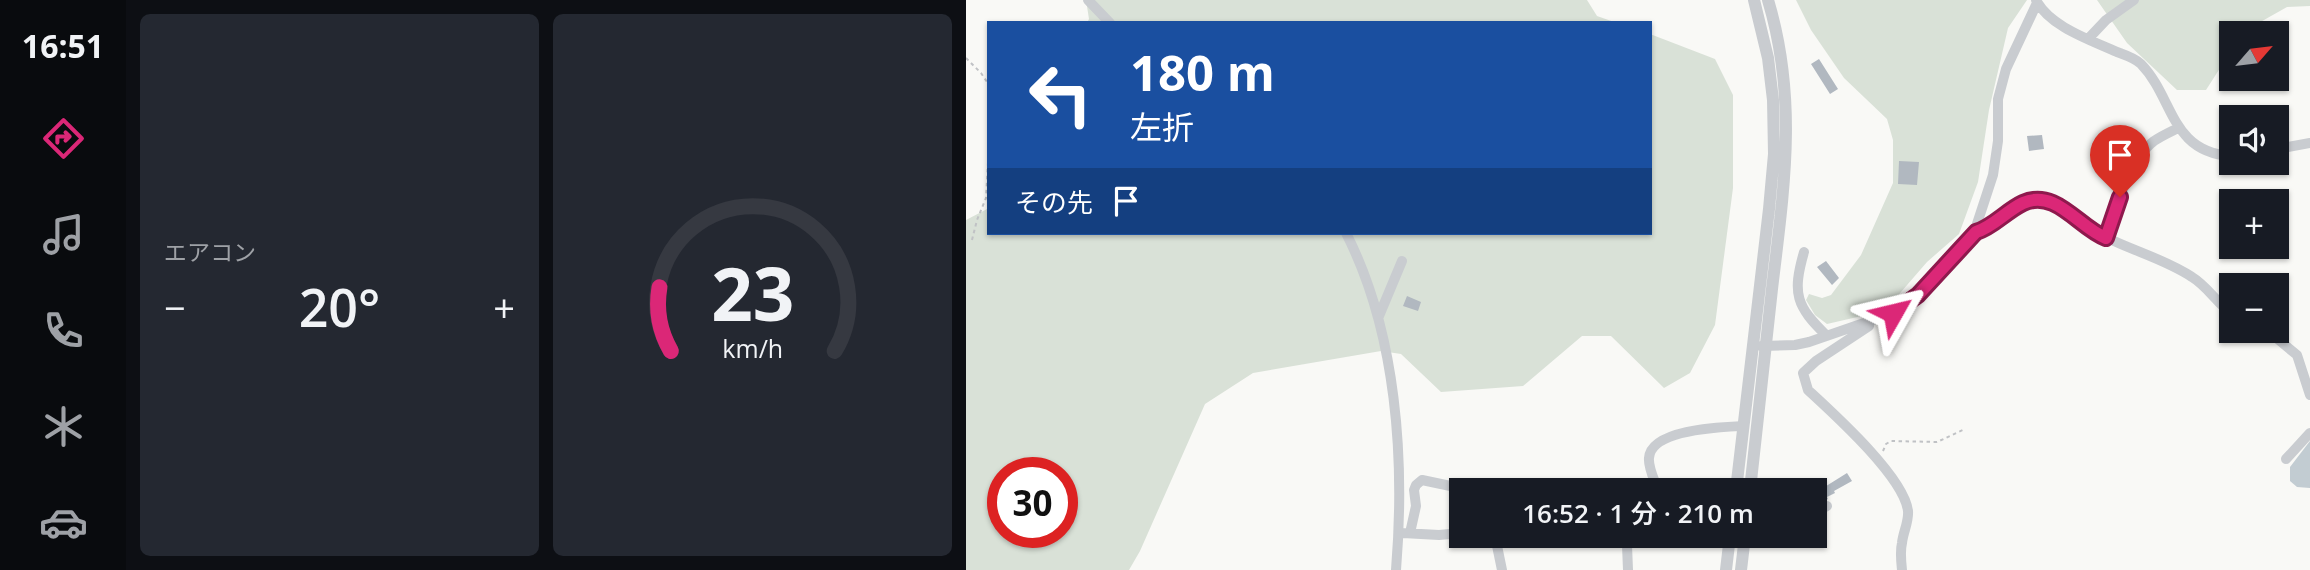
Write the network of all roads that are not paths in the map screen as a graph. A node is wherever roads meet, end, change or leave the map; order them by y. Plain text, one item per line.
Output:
1 (1088, 0) edge
2 (1754, 0) edge
3 (1768, 0) edge
4 (2134, 0) edge
5 (2036, 1) edge
6 (1108, 21) edge
7 (2088, 39) junction
8 (2178, 128) junction
9 (2310, 143) edge
10 (2289, 147) edge
11 (2219, 155) edge
12 (1976, 232) junction
13 (1347, 235) edge
14 (2106, 238) junction
15 (1804, 253) dead end
16 (1402, 261) dead end
17 (2219, 302) edge
18 (1379, 316) junction
19 (1870, 320) junction
20 (1827, 336) junction
21 (2282, 343) edge
22 (1760, 346) junction
23 (2310, 395) edge
24 (1743, 426) junction
25 (2310, 433) edge
26 (2286, 459) dead end
27 (1654, 478) edge
28 (1737, 478) edge
29 (1751, 478) edge
30 (1449, 486) edge
31 (1404, 533) junction
32 (1449, 533) edge
33 (1497, 548) edge
34 (1627, 548) edge
35 (1729, 548) edge
36 (1744, 548) edge
37 (1396, 570) edge
38 (1502, 570) edge
39 (1628, 570) edge
40 (1726, 570) edge
41 (1741, 570) edge
42 (1902, 570) edge

1 - 6 street
2 - 22 street
3 - 22 street
4 - 7 street
5 - 7 street
5 - 12 street
7 - 8 street
8 - 11 street
8 - 14 street
9 - 10 street
12 - 14 street
12 - 19 street
13 - 18 street
14 - 17 street
15 - 20 street
16 - 18 street
18 - 31 street
19 - 20 street
19 - 42 street
20 - 22 street
21 - 23 street
22 - 24 street
22 - 29 street
24 - 27 street
24 - 28 street
25 - 26 street
30 - 31 street
31 - 32 street
31 - 37 street
33 - 38 street
34 - 39 street
35 - 40 street
36 - 41 street

